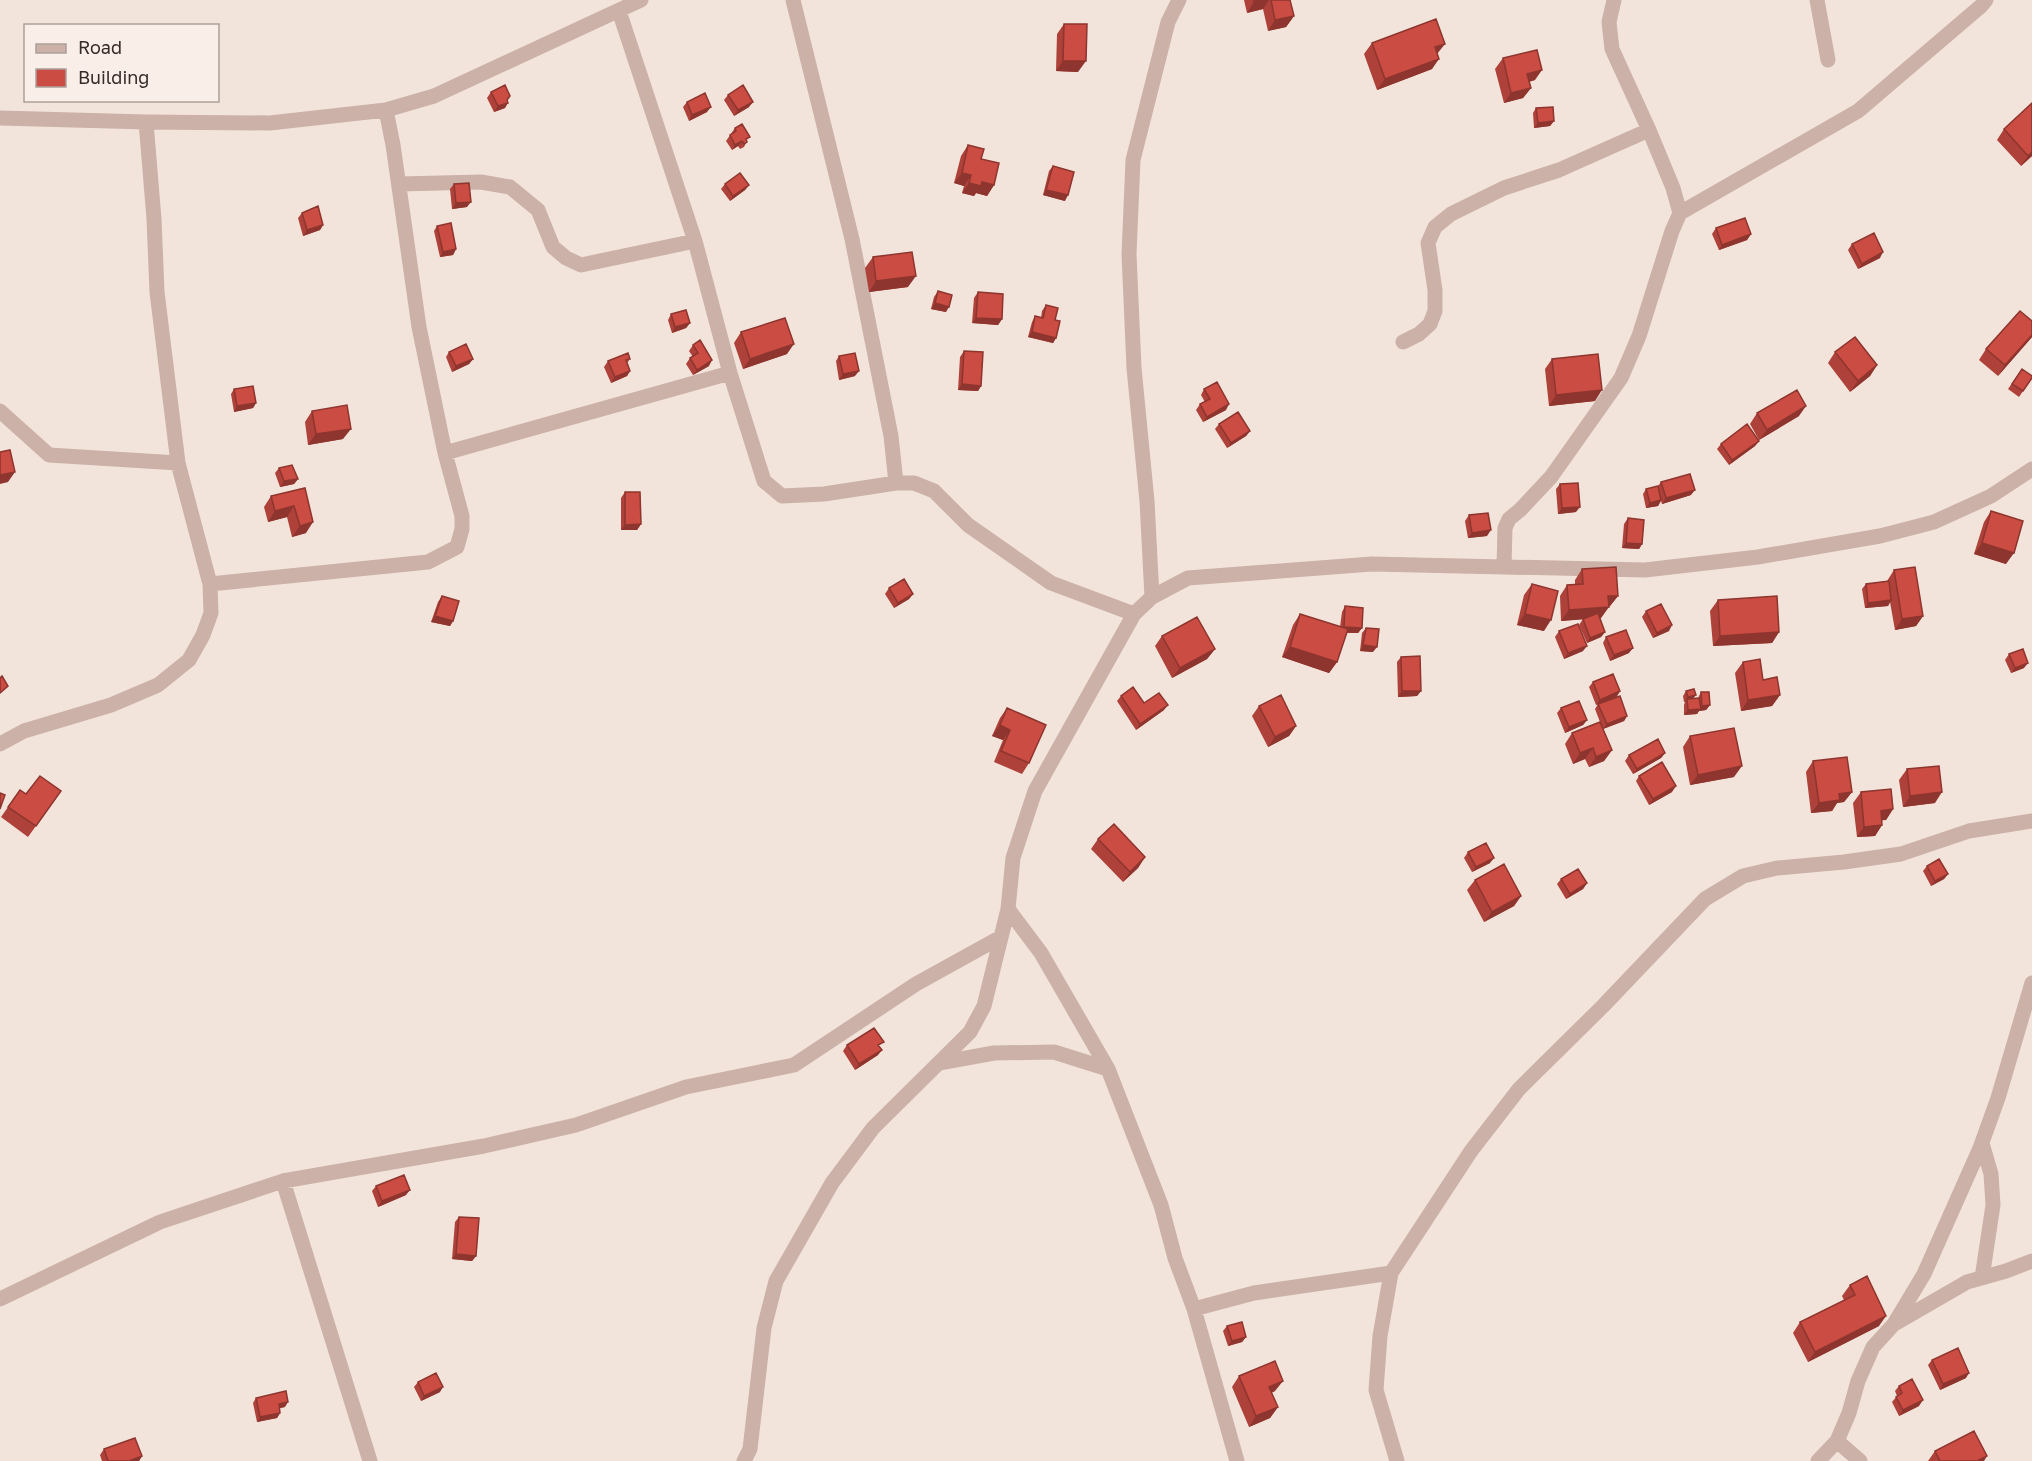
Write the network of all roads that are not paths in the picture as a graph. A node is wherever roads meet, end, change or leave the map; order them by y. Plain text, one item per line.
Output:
1 (641, 0) edge
2 (793, 0) edge
3 (1179, 0) edge
4 (1614, 0) edge
5 (1817, 0) edge
6 (1986, 0) edge
7 (620, 11) junction
8 (1828, 60) dead end
9 (386, 110) junction
10 (0, 118) edge
11 (146, 122) junction
12 (1649, 130) junction
13 (399, 184) junction
14 (1680, 213) junction
15 (695, 241) junction
16 (1403, 342) dead end
17 (730, 373) junction
18 (0, 411) edge
19 (446, 453) junction
20 (178, 463) junction
21 (2032, 469) edge
22 (896, 483) junction
23 (1504, 566) junction
24 (210, 584) junction
25 (1152, 597) junction
26 (1134, 614) junction
27 (0, 744) edge
28 (2032, 821) edge
29 (1008, 909) junction
30 (1001, 937) junction
31 (2032, 983) edge
32 (939, 1063) junction
33 (1108, 1069) junction
34 (1982, 1143) junction
35 (283, 1181) junction
36 (2032, 1261) edge
37 (1391, 1273) junction
38 (1982, 1278) junction
39 (0, 1299) edge
40 (1194, 1309) junction
41 (1894, 1324) junction
42 (1837, 1441) junction
43 (370, 1461) edge
44 (744, 1461) edge
45 (1237, 1461) edge
46 (1397, 1461) edge
47 (1818, 1461) edge
48 (1860, 1461) edge

1 - 7 street
2 - 22 street
3 - 25 street
4 - 12 street
5 - 8 street
6 - 14 street
7 - 9 street
7 - 15 street
9 - 11 street
9 - 13 street
10 - 11 street
11 - 20 street
12 - 14 street
12 - 16 street
13 - 15 street
13 - 19 street
14 - 23 street
15 - 17 street
17 - 19 street
17 - 22 street
18 - 20 street
19 - 24 street
20 - 24 street
21 - 23 street
22 - 26 street
23 - 25 street
24 - 27 street
25 - 26 street
26 - 29 street
28 - 37 street
29 - 30 street
29 - 33 street
30 - 32 street
30 - 35 street
31 - 34 street
32 - 33 street
32 - 44 street
33 - 40 street
34 - 38 street
34 - 41 street
35 - 39 street
35 - 43 street
36 - 38 street
37 - 40 street
37 - 46 street
38 - 41 street
40 - 45 street
41 - 42 street
42 - 47 street
42 - 48 street

